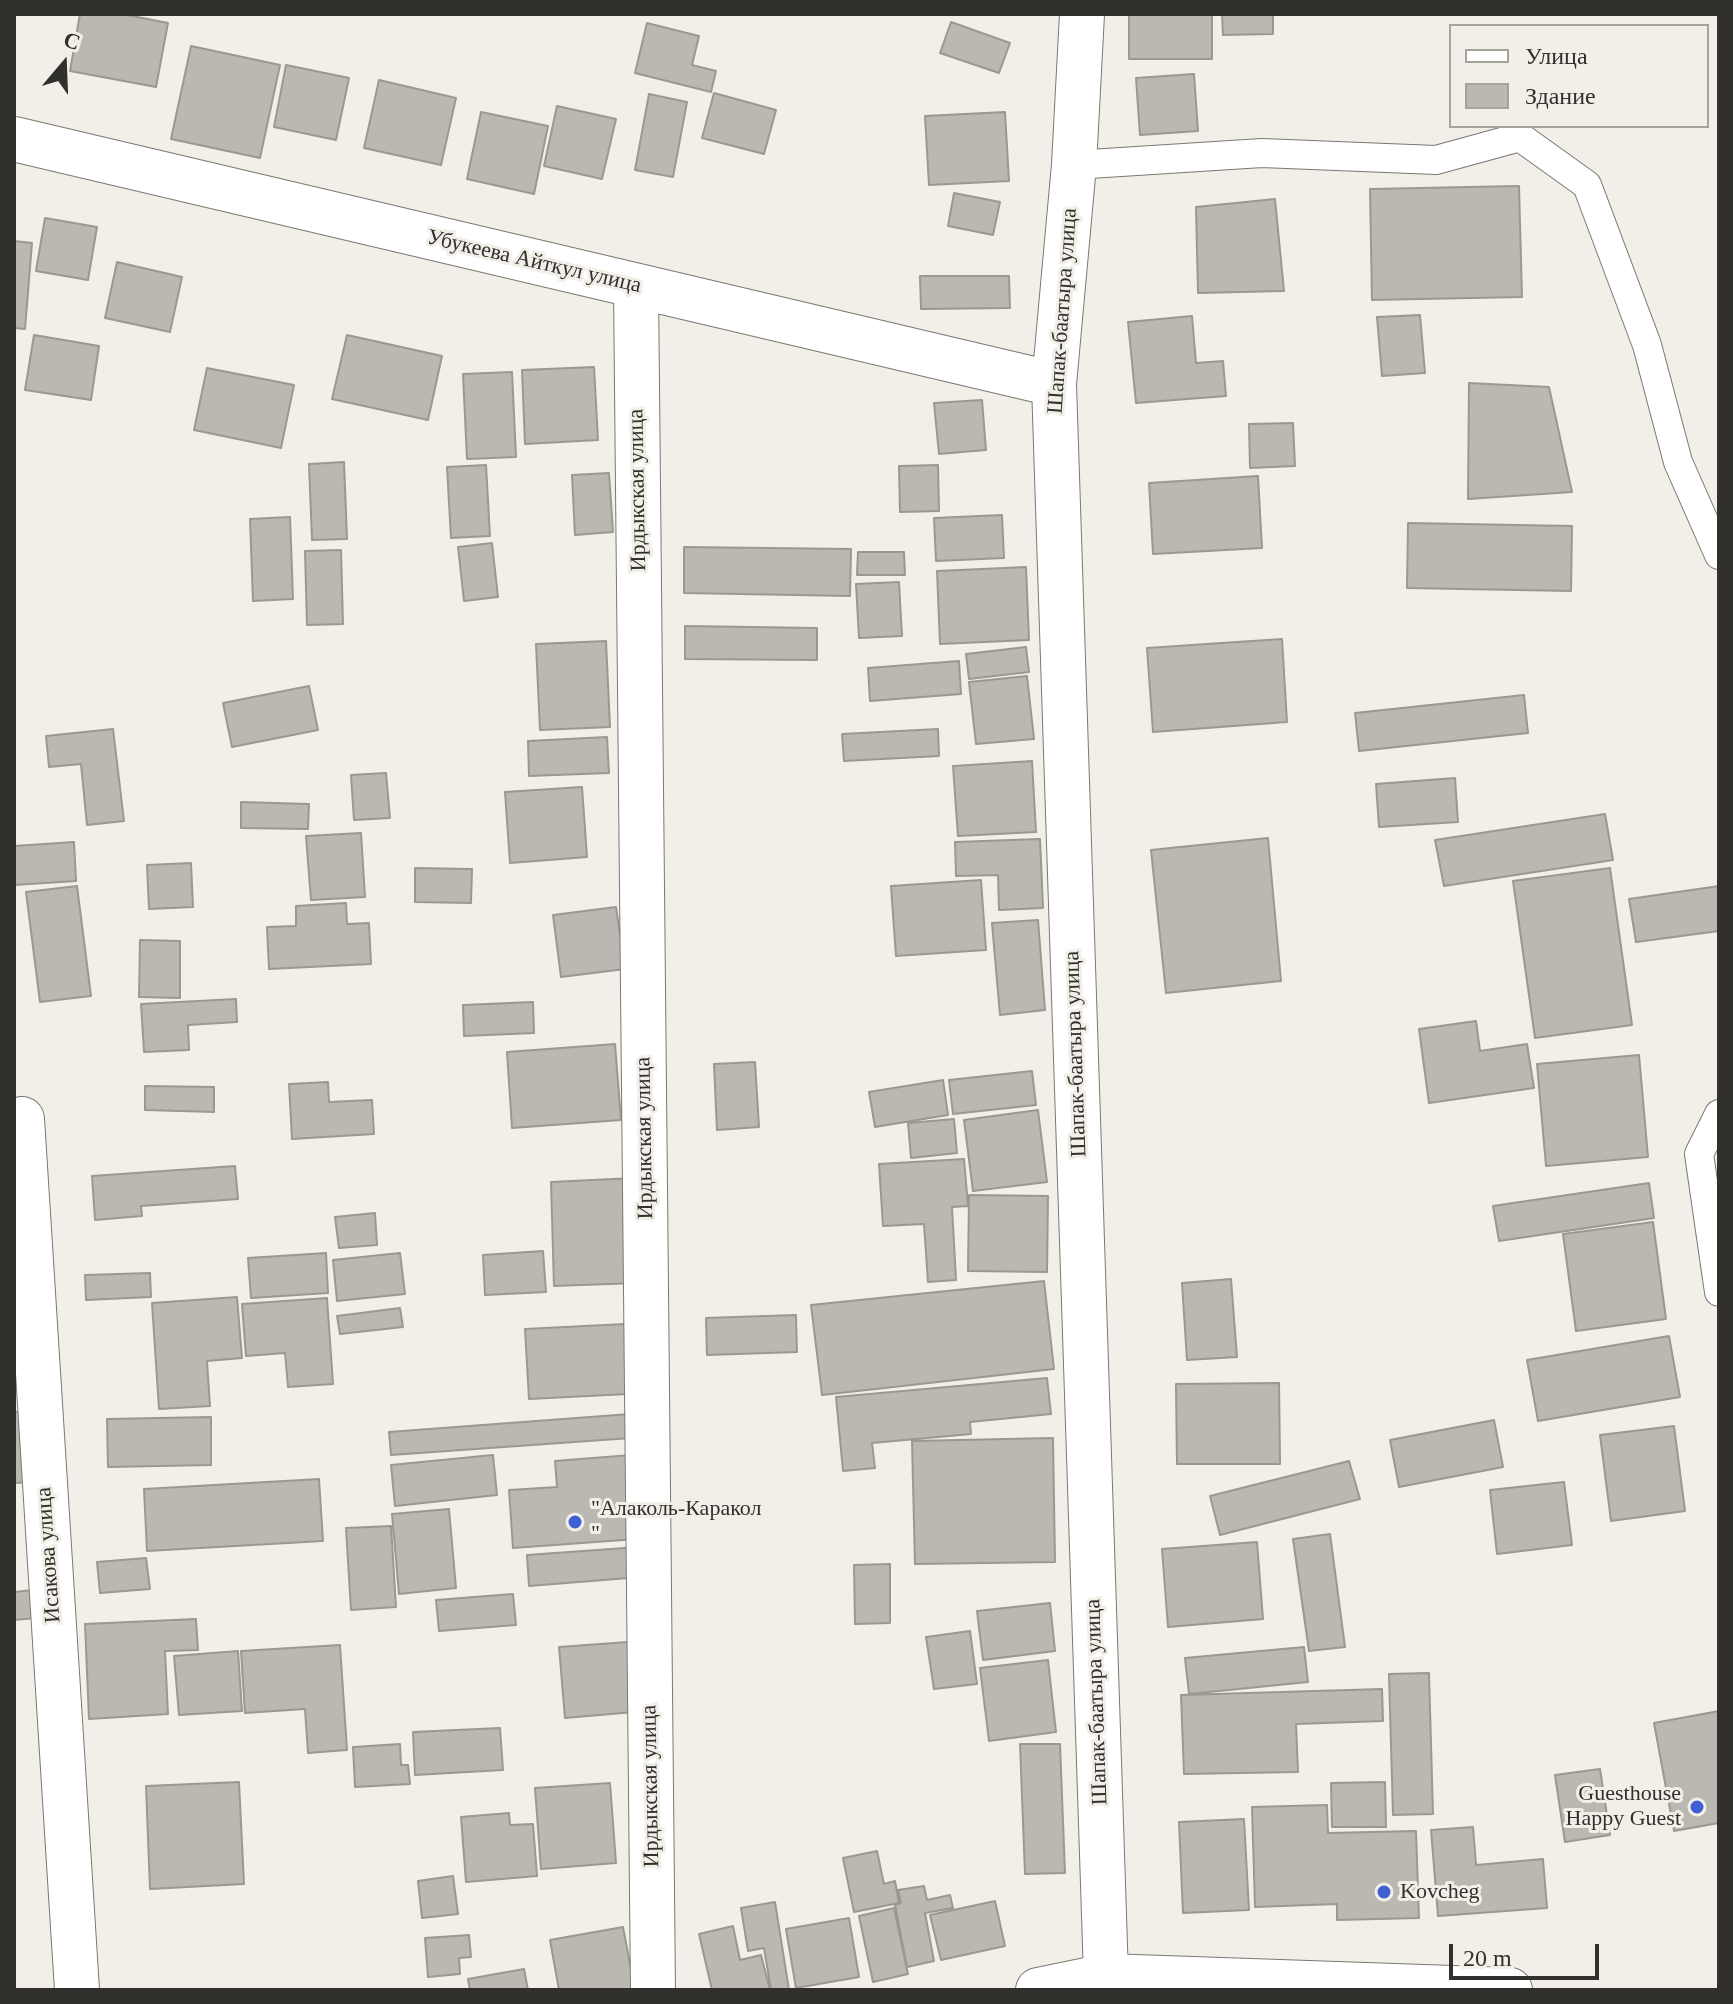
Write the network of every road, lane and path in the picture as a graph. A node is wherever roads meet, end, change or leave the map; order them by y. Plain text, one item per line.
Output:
1 (1082, 14) edge
2 (14, 139) edge
3 (1074, 165) junction
4 (636, 286) junction
5 (1054, 384) junction
6 (1719, 555) edge
7 (1719, 1114) edge
8 (22, 1119) dead end
9 (1719, 1292) edge
10 (1106, 1976) junction
11 (1226, 1985) edge
12 (77, 1990) edge
13 (653, 1990) edge
14 (1038, 1990) edge
15 (1510, 1990) edge

1 - 3 street, Шапак-баатыра улица
2 - 4 street, Убукеева Айткул улица
3 - 5 street, Шапак-баатыра улица
3 - 6 lane
4 - 5 street, Убукеева Айткул улица
4 - 13 street, Ирдыкская улица
5 - 10 street, Шапак-баатыра улица
7 - 9 lane
8 - 12 street, Исакова улица
10 - 11 street
10 - 14 street
11 - 15 street

